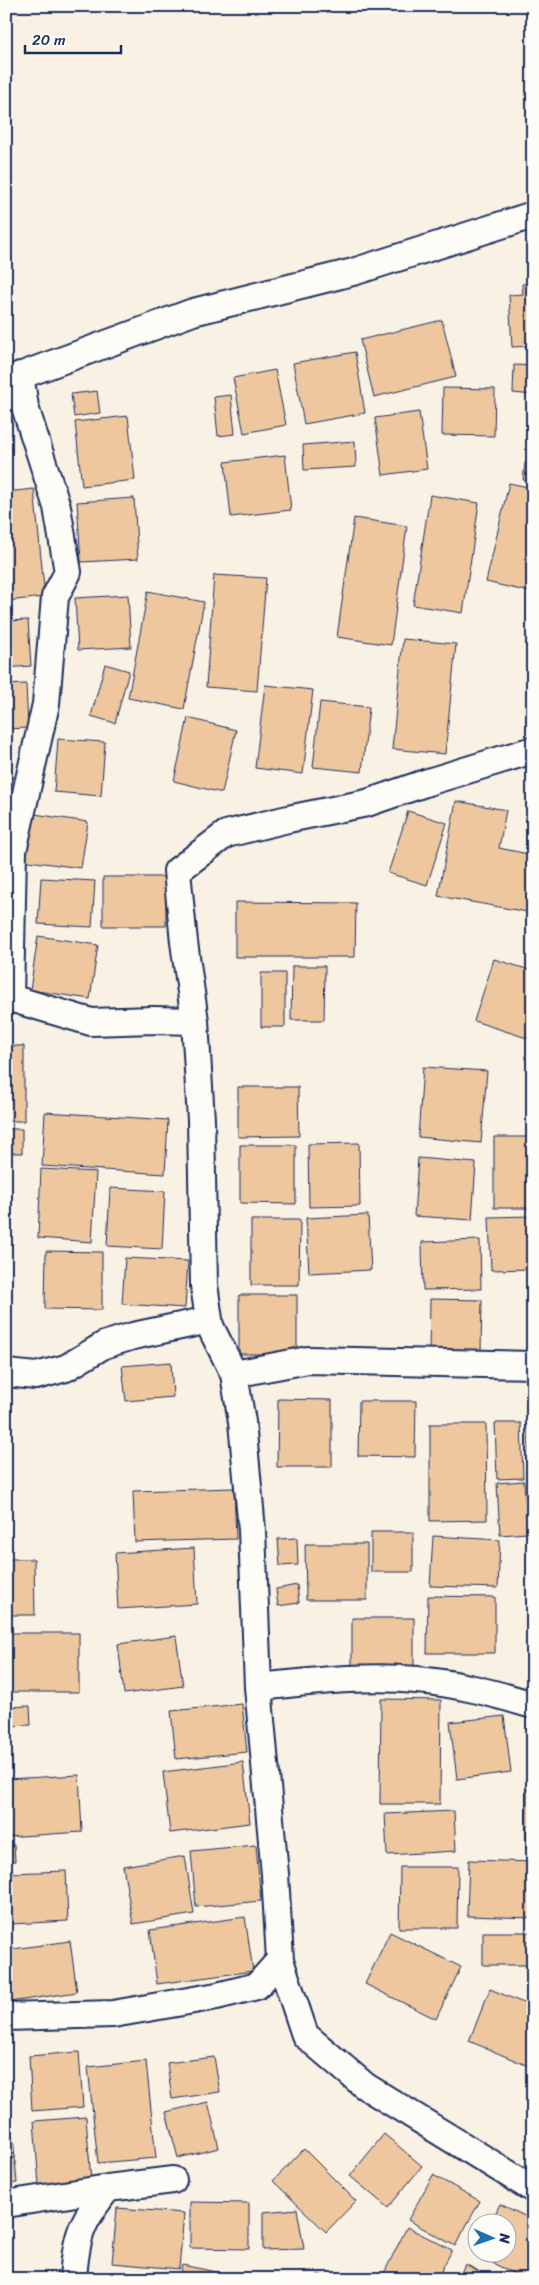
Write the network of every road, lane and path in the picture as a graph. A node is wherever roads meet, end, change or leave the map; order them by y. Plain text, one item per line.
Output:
1 (533, 215) edge
2 (13, 378) edge
3 (533, 750) edge
4 (195, 1021) junction
5 (210, 1320) junction
6 (533, 1364) edge
7 (6, 1373) edge
8 (234, 1374) junction
9 (258, 1687) junction
10 (533, 1705) edge
11 (280, 1960) junction
12 (6, 2017) edge
13 (173, 2180) dead end
14 (108, 2188) junction
15 (533, 2188) edge
16 (6, 2204) edge
17 (73, 2279) edge

1 - 2 street
2 - 4 street
3 - 4 street
4 - 5 street
5 - 7 street
5 - 8 street
6 - 8 street
8 - 9 street
9 - 10 street
9 - 11 street
11 - 12 street
11 - 15 street
13 - 14 street
14 - 16 street
14 - 17 street

